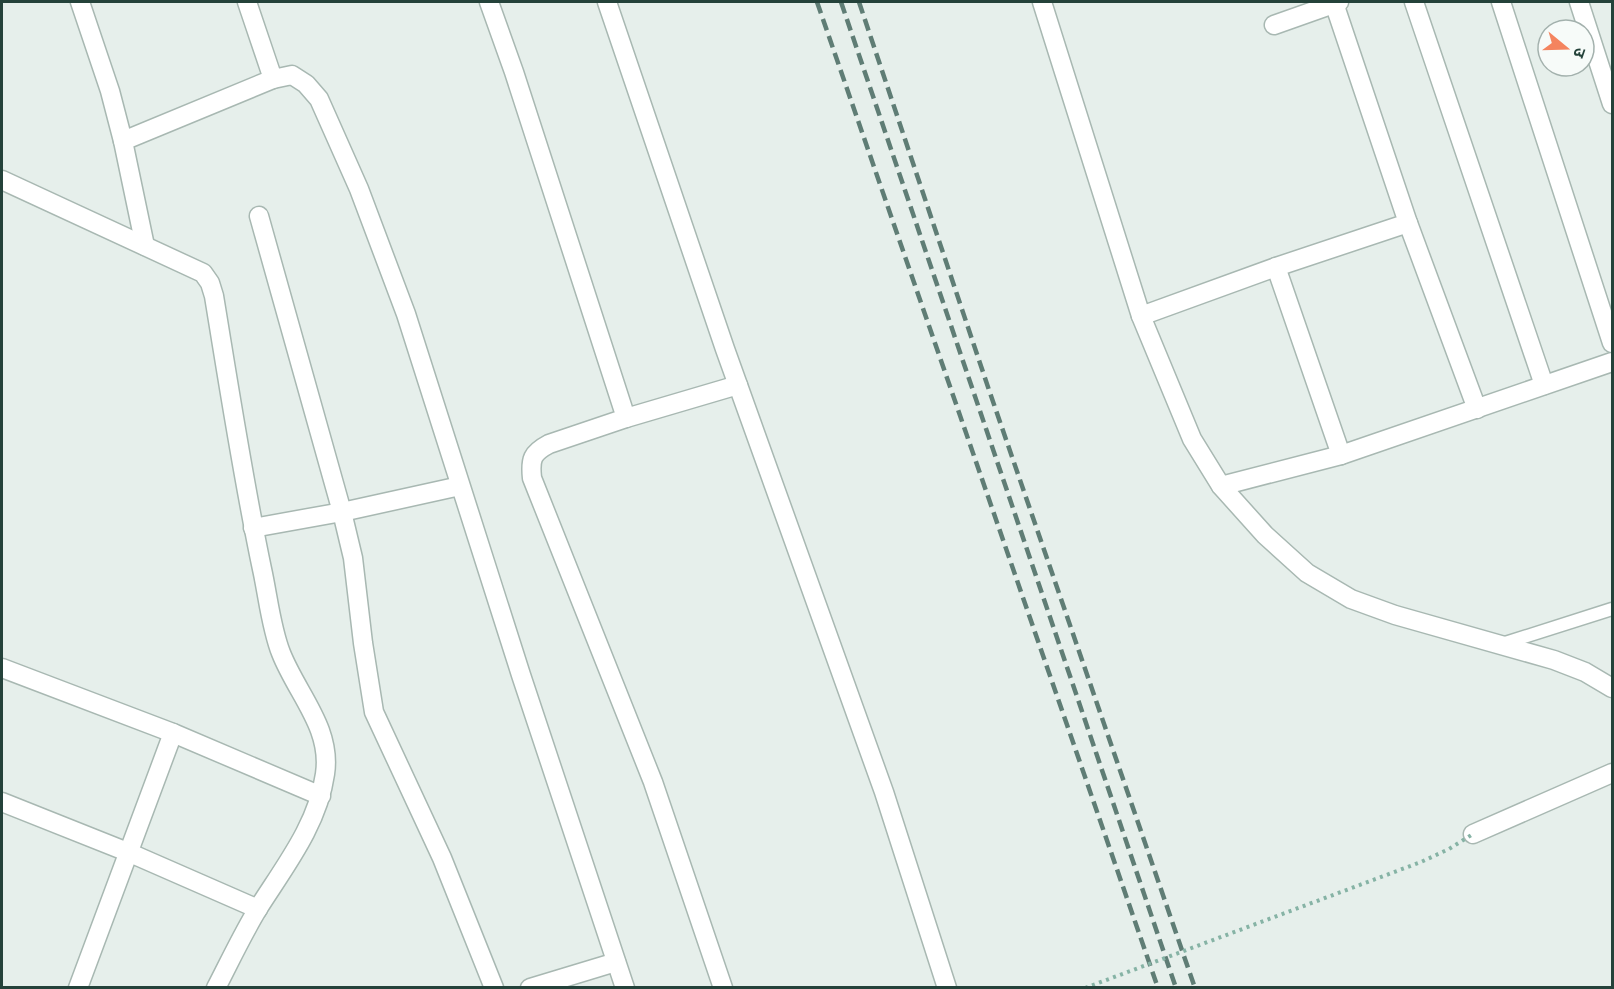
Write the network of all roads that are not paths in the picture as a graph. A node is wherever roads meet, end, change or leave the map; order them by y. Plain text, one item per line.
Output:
1 (80, 2) edge
2 (247, 2) edge
3 (489, 2) edge
4 (608, 2) edge
5 (1042, 2) edge
6 (1337, 2) edge
7 (1414, 2) edge
8 (1501, 2) edge
9 (1579, 2) edge
10 (1274, 24) dead end
11 (273, 79) junction
12 (1612, 104) edge
13 (123, 141) junction
14 (2, 182) edge
15 (259, 216) dead end
16 (1408, 223) junction
17 (145, 246) junction
18 (1276, 267) junction
19 (1141, 316) junction
20 (1612, 343) edge
21 (1612, 362) edge
22 (738, 385) junction
23 (1544, 386) junction
24 (1477, 409) junction
25 (626, 418) junction
26 (1341, 455) junction
27 (460, 486) junction
28 (1221, 486) junction
29 (342, 512) junction
30 (253, 528) junction
31 (1612, 609) edge
32 (1501, 645) junction
33 (2, 668) edge
34 (1612, 687) edge
35 (173, 734) junction
36 (1612, 773) edge
37 (321, 795) junction
38 (2, 802) edge
39 (1473, 834) road end
40 (130, 853) junction
41 (258, 909) junction
42 (616, 962) junction
43 (78, 987) edge
44 (216, 987) edge
45 (494, 987) edge
46 (530, 987) edge
47 (625, 987) edge
48 (723, 987) edge
49 (947, 987) edge

1 - 13 street
2 - 11 street
3 - 25 street
4 - 22 street
5 - 19 street
6 - 10 street
6 - 16 street
7 - 23 street
8 - 20 street
9 - 12 street
11 - 13 street
11 - 27 street
13 - 17 street
14 - 17 street
15 - 29 street
16 - 18 street
16 - 24 street
17 - 30 street
18 - 19 street
18 - 26 street
19 - 28 street
21 - 23 street
22 - 25 street
22 - 49 street
23 - 24 street
24 - 26 street
25 - 48 street
26 - 28 street
27 - 29 street
27 - 42 street
28 - 32 street
29 - 30 street
29 - 45 street
30 - 37 street
31 - 32 lane
32 - 34 street
33 - 35 street
35 - 37 street
35 - 40 street
36 - 39 street
37 - 41 street
38 - 40 street
40 - 41 street
40 - 43 street
41 - 44 street
42 - 46 street
42 - 47 street

